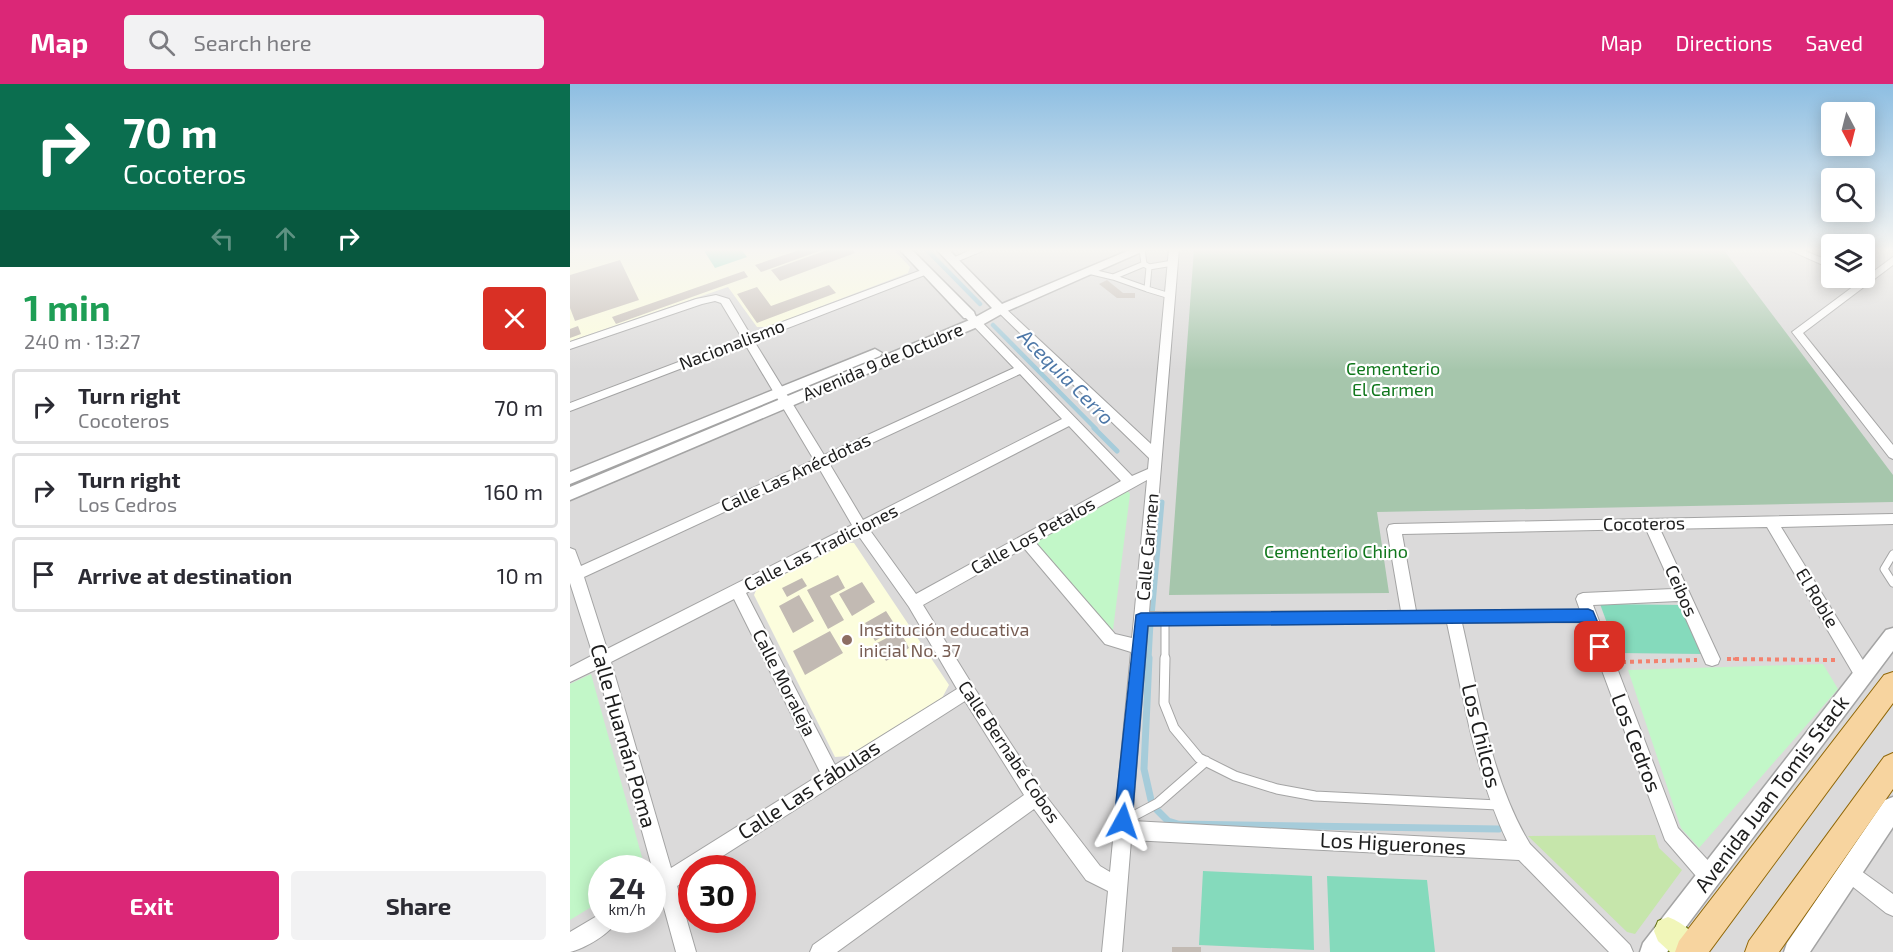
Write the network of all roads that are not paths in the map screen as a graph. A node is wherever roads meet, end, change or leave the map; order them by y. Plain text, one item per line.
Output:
1 (878, 290) edge
2 (945, 290) edge
3 (981, 290) edge
4 (1046, 290) edge
5 (1149, 290) edge
6 (1171, 290) edge
7 (1849, 290) edge
8 (1170, 296) junction
9 (1000, 309) junction
10 (973, 319) junction
11 (747, 339) junction
12 (570, 346) edge
13 (1022, 369) junction
14 (783, 398) junction
15 (570, 407) edge
16 (1071, 420) junction
17 (1893, 454) edge
18 (821, 461) junction
19 (1155, 465) junction
20 (570, 478) edge
21 (1130, 482) junction
22 (570, 494) edge
23 (1893, 519) edge
24 (1771, 521) junction
25 (1650, 523) junction
26 (861, 528) junction
27 (1025, 540) junction
28 (570, 554) edge
29 (1893, 554) edge
30 (573, 576) edge
31 (1893, 584) edge
32 (737, 590) junction
33 (1683, 595) junction
34 (914, 603) junction
35 (1588, 616) junction
36 (1410, 617) junction
37 (1453, 617) junction
38 (1141, 619) junction
39 (1165, 619) junction
40 (1893, 636) edge
41 (1139, 647) junction
42 (602, 658) junction
43 (1712, 659) road end
44 (1858, 667) junction
45 (570, 675) edge
46 (1893, 683) edge
47 (967, 691) junction
48 (1206, 762) junction
49 (1893, 766) edge
50 (831, 776) junction
51 (1036, 797) junction
52 (1498, 805) junction
53 (1893, 808) edge
54 (1123, 826) junction
55 (1523, 851) junction
56 (651, 855) edge
57 (1850, 872) junction
58 (1709, 876) junction
59 (666, 882) edge
60 (1118, 886) junction
61 (666, 904) edge
62 (1893, 906) edge
63 (588, 932) edge
64 (570, 943) edge
65 (1678, 948) edge
66 (1109, 949) edge
67 (686, 952) edge
68 (820, 952) edge
69 (1623, 952) edge
70 (1761, 952) edge
71 (1796, 952) edge

1 - 11 street, Nacionalismo
2 - 10 street
3 - 9 street
4 - 9 street, Avenida 9 de Octubre
5 - 8 lane
6 - 8 street, Calle Carmen
7 - 17 street
8 - 19 street, Calle Carmen
9 - 10 street, Avenida 9 de Octubre
9 - 19 street
10 - 13 street
10 - 14 street, Avenida 9 de Octubre
11 - 12 street, Calle Bernabé Cobos
11 - 14 street, Calle Bernabé Cobos
11 - 15 street, Nacionalismo
13 - 16 street
13 - 18 street, Calle Las Anécdotas
14 - 18 street, Calle Bernabé Cobos
14 - 20 street, Avenida 9 de Octubre
14 - 22 street, Avenida 9 de Octubre
16 - 21 street
16 - 26 street, Calle Las Tradiciones
18 - 26 street, Calle Bernabé Cobos
18 - 30 street, Calle Las Anécdotas
19 - 21 street, Calle Los Petalos
19 - 38 street, Calle Carmen
21 - 27 street, Calle Los Petalos
23 - 24 street, Cocoteros
24 - 25 street, Cocoteros
24 - 44 street, El Roble
25 - 33 street, Ceibos
25 - 36 street, Cocoteros
26 - 32 street, Calle Las Tradiciones
26 - 34 street, Calle Bernabé Cobos
27 - 34 street, Calle Los Petalos
27 - 41 street
28 - 30 street, Calle Huamán Poma
29 - 31 lane
30 - 42 street, Calle Huamán Poma
32 - 42 street, Calle Las Tradiciones
32 - 50 street, Calle Moraleja
33 - 35 street, Los Cedros
33 - 43 street, Ceibos
34 - 47 street, Calle Bernabé Cobos
35 - 37 street
35 - 58 street, Los Cedros
36 - 37 street
36 - 39 street
37 - 52 street, Los Chilcos
38 - 39 street
38 - 41 street, Calle Carmen
39 - 48 lane
40 - 44 street, Avenida Juan Tomis Stack
41 - 54 street, Calle Carmen
42 - 45 street, Calle Las Tradiciones
42 - 56 street, Calle Huamán Poma
44 - 58 street, Avenida Juan Tomis Stack
46 - 65 main road, Avenida Juan Tomis Stack
47 - 50 street, Calle Las Fábulas
47 - 51 street, Calle Bernabé Cobos
48 - 52 lane
48 - 54 lane
49 - 70 main road
50 - 59 street, Calle Las Fábulas
51 - 60 street, Calle Bernabé Cobos
51 - 68 street
52 - 55 street, Los Chilcos
53 - 57 street
54 - 55 street, Los Higuerones
54 - 60 street, Calle Carmen
55 - 69 street
57 - 62 street
57 - 71 street
58 - 65 street, Avenida Juan Tomis Stack
60 - 66 street, Calle Carmen
61 - 67 street, Calle Huamán Poma
63 - 64 street

